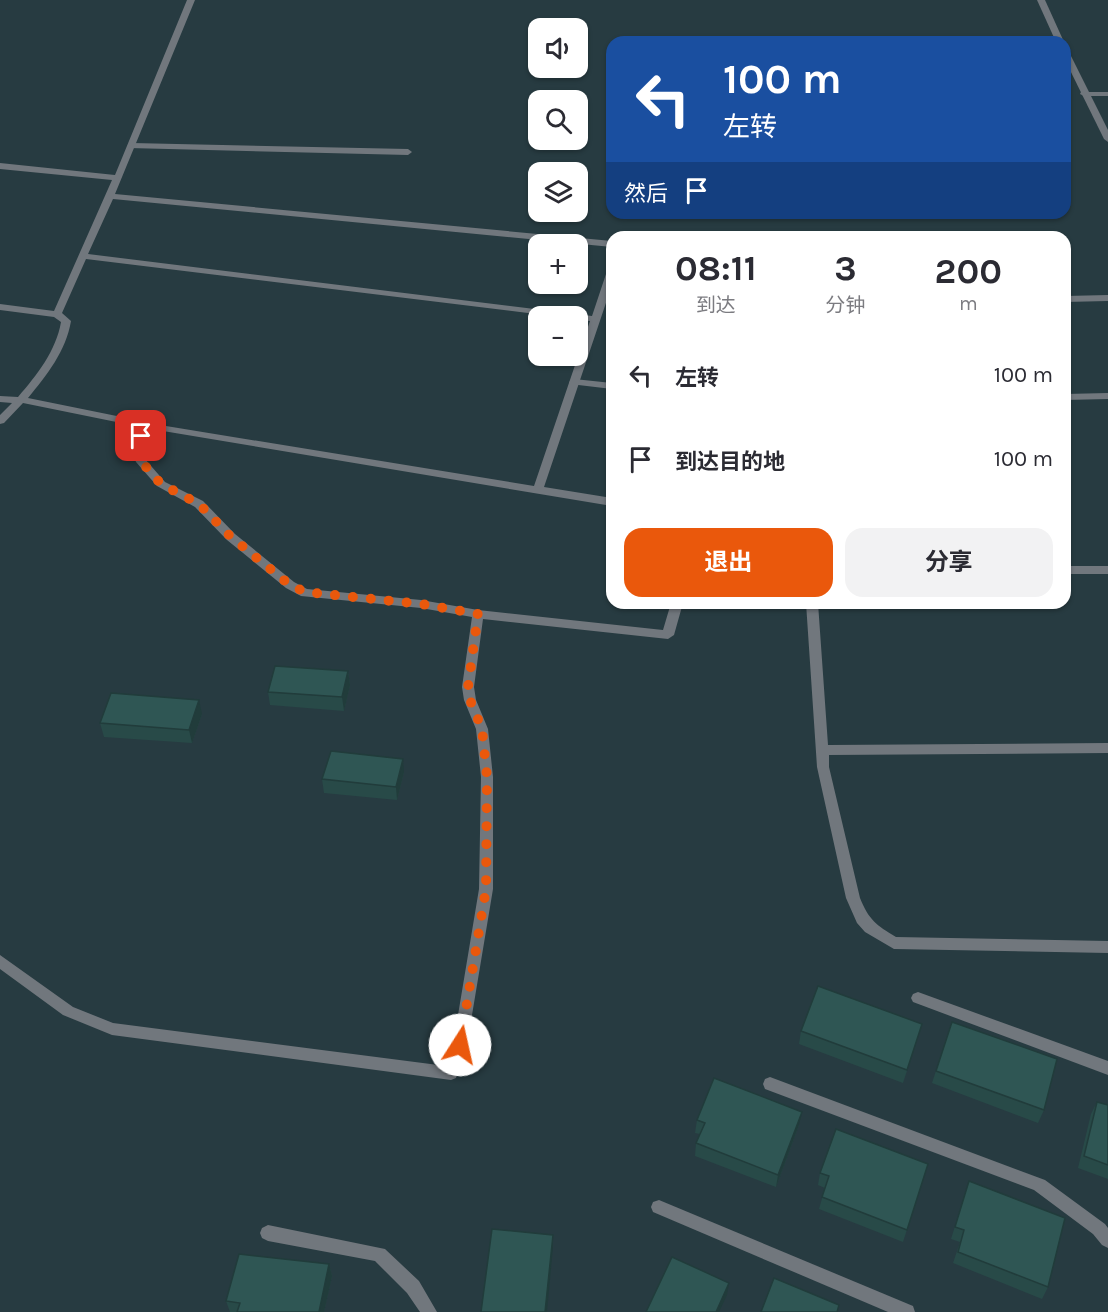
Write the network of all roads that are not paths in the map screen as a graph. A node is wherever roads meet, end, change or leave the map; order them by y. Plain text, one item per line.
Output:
1 (190, 0) edge
2 (1041, 0) edge
3 (1057, 36) edge
4 (1071, 65) edge
5 (1084, 94) junction
6 (1108, 94) edge
7 (1108, 139) edge
8 (132, 146) junction
9 (408, 152) dead end
10 (0, 166) edge
11 (118, 178) junction
12 (110, 196) junction
13 (606, 243) edge
14 (83, 256) junction
15 (606, 289) edge
16 (1108, 298) edge
17 (1071, 299) edge
18 (0, 307) edge
19 (57, 314) junction
20 (596, 319) junction
21 (574, 381) junction
22 (606, 385) edge
23 (1108, 396) edge
24 (1071, 397) edge
25 (0, 399) edge
26 (23, 400) junction
27 (0, 421) edge
28 (148, 425) junction
29 (538, 489) junction
30 (606, 501) edge
31 (1071, 570) edge
32 (1108, 570) edge
33 (676, 609) edge
34 (812, 609) edge
35 (478, 614) junction
36 (1108, 748) edge
37 (822, 750) junction
38 (1108, 947) edge
39 (0, 962) edge
40 (918, 998) dead end
41 (1108, 1068) edge
42 (770, 1084) dead end
43 (660, 1207) dead end
44 (268, 1233) dead end
45 (1108, 1240) edge
46 (429, 1312) edge
47 (907, 1312) edge

1 - 8 street
2 - 3 street
4 - 5 street
5 - 6 street
5 - 7 street
8 - 9 street
8 - 11 street
10 - 11 street
11 - 12 street
12 - 13 street
12 - 14 street
14 - 19 street
14 - 20 street
15 - 20 street
16 - 17 street
18 - 19 street
19 - 26 street
20 - 21 street
21 - 22 street
21 - 29 street
23 - 24 street
25 - 26 street
26 - 27 street
26 - 28 street
28 - 29 street
28 - 35 street
29 - 30 street
31 - 32 street
33 - 35 street
34 - 37 street
35 - 39 street
36 - 37 street
37 - 38 street
40 - 41 street
42 - 45 street
43 - 47 street
44 - 46 street

